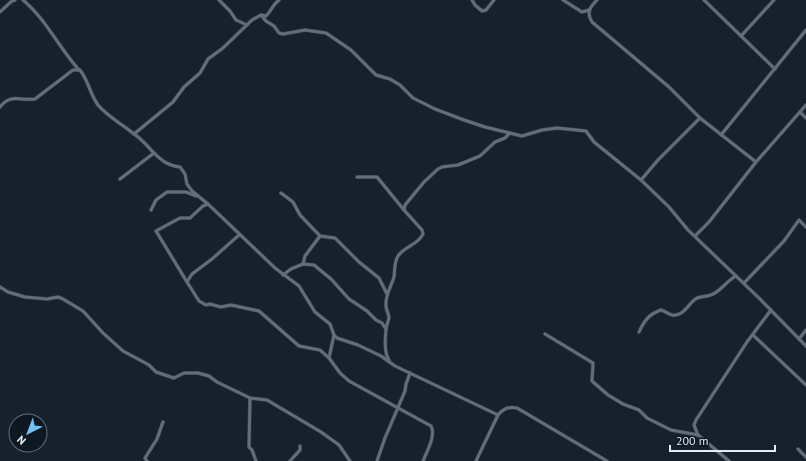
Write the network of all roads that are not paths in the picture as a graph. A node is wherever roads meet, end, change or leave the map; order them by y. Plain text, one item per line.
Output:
1 (15, 0) edge
2 (22, 0) edge
3 (219, 0) edge
4 (279, 0) edge
5 (472, 0) edge
6 (494, 0) edge
7 (563, 0) edge
8 (597, 0) edge
9 (704, 0) edge
10 (774, 0) edge
11 (589, 10) junction
12 (0, 12) edge
13 (261, 15) junction
14 (247, 25) junction
15 (806, 30) edge
16 (741, 36) junction
17 (775, 69) junction
18 (80, 70) junction
19 (806, 105) edge
20 (0, 107) edge
21 (800, 112) junction
22 (700, 118) junction
23 (806, 118) edge
24 (510, 133) junction
25 (134, 134) junction
26 (721, 135) junction
27 (154, 153) junction
28 (756, 162) junction
29 (357, 177) dead end
30 (120, 179) dead end
31 (641, 180) junction
32 (281, 194) dead end
33 (198, 196) junction
34 (208, 204) junction
35 (151, 210) dead end
36 (404, 210) junction
37 (806, 227) edge
38 (239, 235) junction
39 (320, 236) junction
40 (695, 236) junction
41 (303, 264) junction
42 (283, 274) junction
43 (736, 276) junction
44 (187, 282) junction
45 (744, 283) junction
46 (0, 287) edge
47 (387, 294) junction
48 (771, 310) junction
49 (386, 329) junction
50 (806, 330) edge
51 (639, 332) dead end
52 (545, 334) dead end
53 (334, 335) junction
54 (753, 335) junction
55 (799, 339) junction
56 (806, 346) edge
57 (329, 358) junction
58 (391, 363) junction
59 (410, 373) junction
60 (806, 385) edge
61 (250, 398) junction
62 (398, 407) junction
63 (498, 415) junction
64 (163, 422) dead end
65 (698, 435) junction
66 (300, 446) dead end
67 (798, 448) dead end
68 (806, 457) edge
69 (146, 461) edge
70 (256, 461) edge
71 (290, 461) edge
72 (350, 461) edge
73 (377, 461) edge
74 (423, 461) edge
75 (476, 461) edge
76 (607, 461) edge
77 (729, 461) edge

1 - 12 street
2 - 18 street
3 - 14 street
4 - 13 street
5 - 6 street
7 - 11 street
8 - 11 street
9 - 16 street
10 - 16 street
11 - 22 street
13 - 14 street
13 - 24 street
14 - 25 street
15 - 17 street
16 - 17 street
17 - 26 street
18 - 20 street
18 - 25 street
19 - 21 street
21 - 23 street
21 - 28 street
22 - 26 street
22 - 31 street
24 - 31 street
24 - 36 street
25 - 27 street
26 - 28 street
27 - 30 street
27 - 33 street
28 - 40 street
29 - 36 street
31 - 40 street
32 - 39 street
33 - 34 street
33 - 35 street
34 - 38 street
34 - 44 street
36 - 47 street
37 - 45 street
38 - 42 street
38 - 44 street
39 - 41 street
39 - 47 street
40 - 43 street
41 - 42 street
41 - 49 street
42 - 53 street
43 - 45 street
43 - 51 street
44 - 57 street
45 - 48 street
46 - 61 street
47 - 49 street
48 - 54 street
48 - 55 street
49 - 58 street
50 - 55 street
52 - 65 street
53 - 57 street
53 - 58 street
54 - 60 street
54 - 65 street
55 - 56 street
57 - 62 street
58 - 59 street
59 - 62 street
59 - 63 street
61 - 70 street
61 - 72 street
62 - 73 street
62 - 74 street
63 - 75 street
63 - 76 street
64 - 69 street
65 - 77 street
66 - 71 street
67 - 68 street

